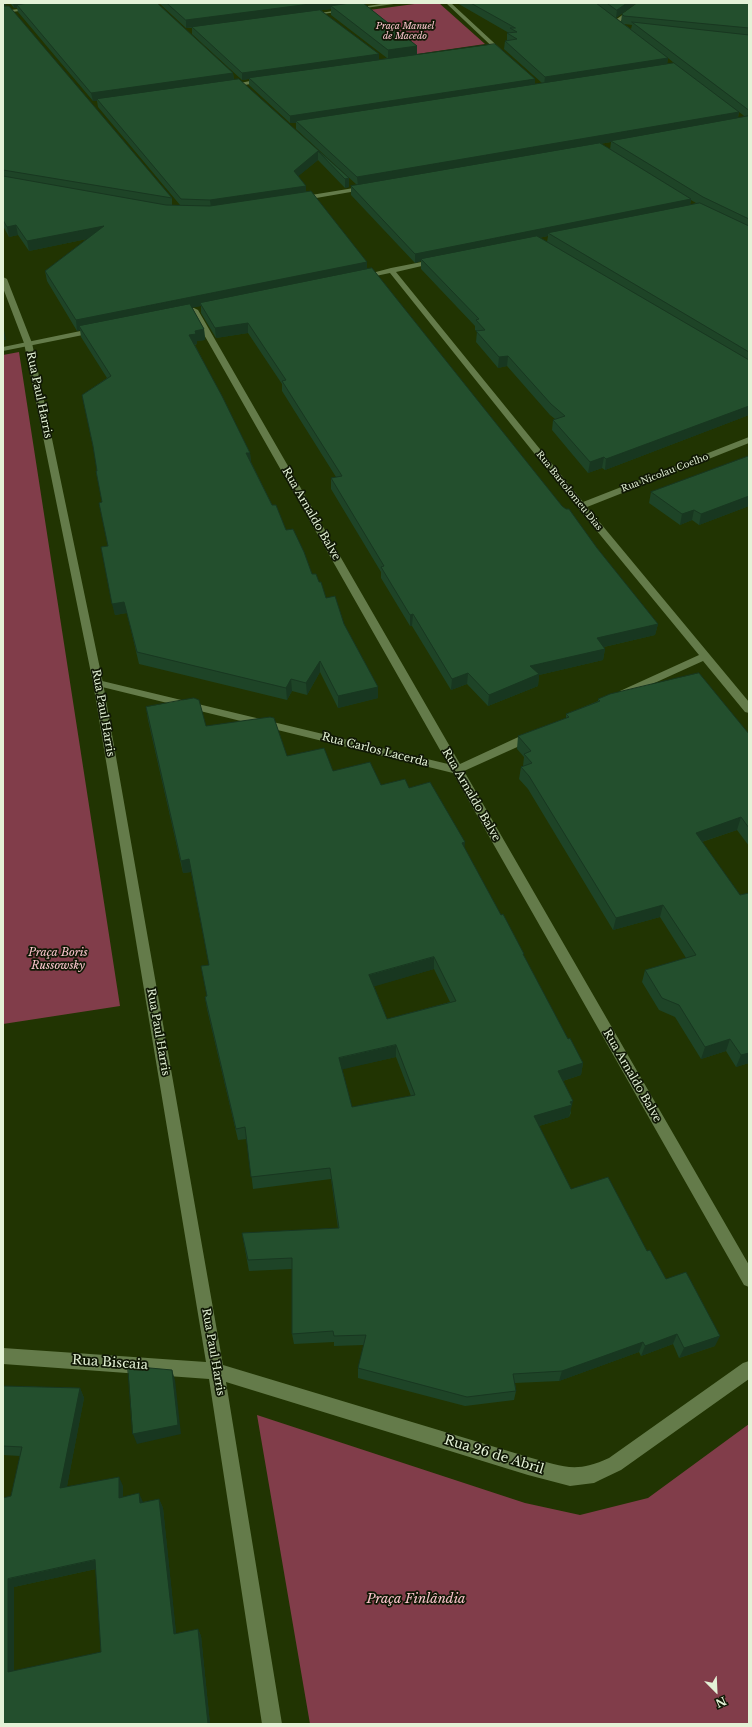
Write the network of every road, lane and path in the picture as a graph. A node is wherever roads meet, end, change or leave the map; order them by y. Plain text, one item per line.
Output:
1 (399, 3) edge
2 (448, 3) edge
3 (642, 3) edge
4 (7, 5) edge
5 (43, 7) edge
6 (12, 11) junction
7 (3, 12) edge
8 (322, 13) junction
9 (299, 16) edge
10 (17, 17) edge
11 (609, 17) edge
12 (328, 18) edge
13 (616, 22) junction
14 (621, 26) edge
15 (496, 47) junction
16 (488, 48) edge
17 (507, 58) edge
18 (235, 79) edge
19 (272, 79) edge
20 (241, 84) junction
21 (225, 86) edge
22 (246, 89) edge
23 (352, 184) edge
24 (373, 187) edge
25 (357, 190) junction
26 (289, 201) edge
27 (445, 260) edge
28 (391, 270) junction
29 (353, 278) edge
30 (3, 279) edge
31 (194, 310) edge
32 (104, 328) edge
33 (28, 343) junction
34 (3, 349) edge
35 (749, 440) edge
36 (581, 506) junction
37 (705, 656) junction
38 (98, 684) junction
39 (613, 698) edge
40 (749, 709) edge
41 (542, 731) edge
42 (457, 770) junction
43 (749, 1280) edge
44 (3, 1356) edge
45 (749, 1369) edge
46 (216, 1371) junction
47 (272, 1724) edge

1 - 8 street
2 - 15 street
3 - 13 street
4 - 6 street
5 - 6 street
6 - 7 street
6 - 10 street
8 - 9 street
8 - 12 street
11 - 13 street
13 - 14 street
15 - 16 street
15 - 17 street
18 - 20 street
19 - 20 street
20 - 21 street
20 - 22 street
23 - 25 street
24 - 25 street
25 - 26 street
27 - 28 street
28 - 29 street
28 - 36 street, Rua Bartolomeu Dias
30 - 33 street, Rua Paul Harris
31 - 42 street, Rua Arnaldo Balve
32 - 33 street
33 - 34 street
33 - 38 street, Rua Paul Harris
35 - 36 street, Rua Nicolau Coelho
36 - 37 street, Rua Bartolomeu Dias
37 - 39 street
37 - 40 street, Rua Bartolomeu Dias
38 - 42 street, Rua Carlos Lacerda
38 - 46 street, Rua Paul Harris
41 - 42 street
42 - 43 street, Rua Arnaldo Balve
44 - 46 street, Rua Biscaia
45 - 46 street, Rua 26 de Abril
46 - 47 street, Rua Paul Harris

